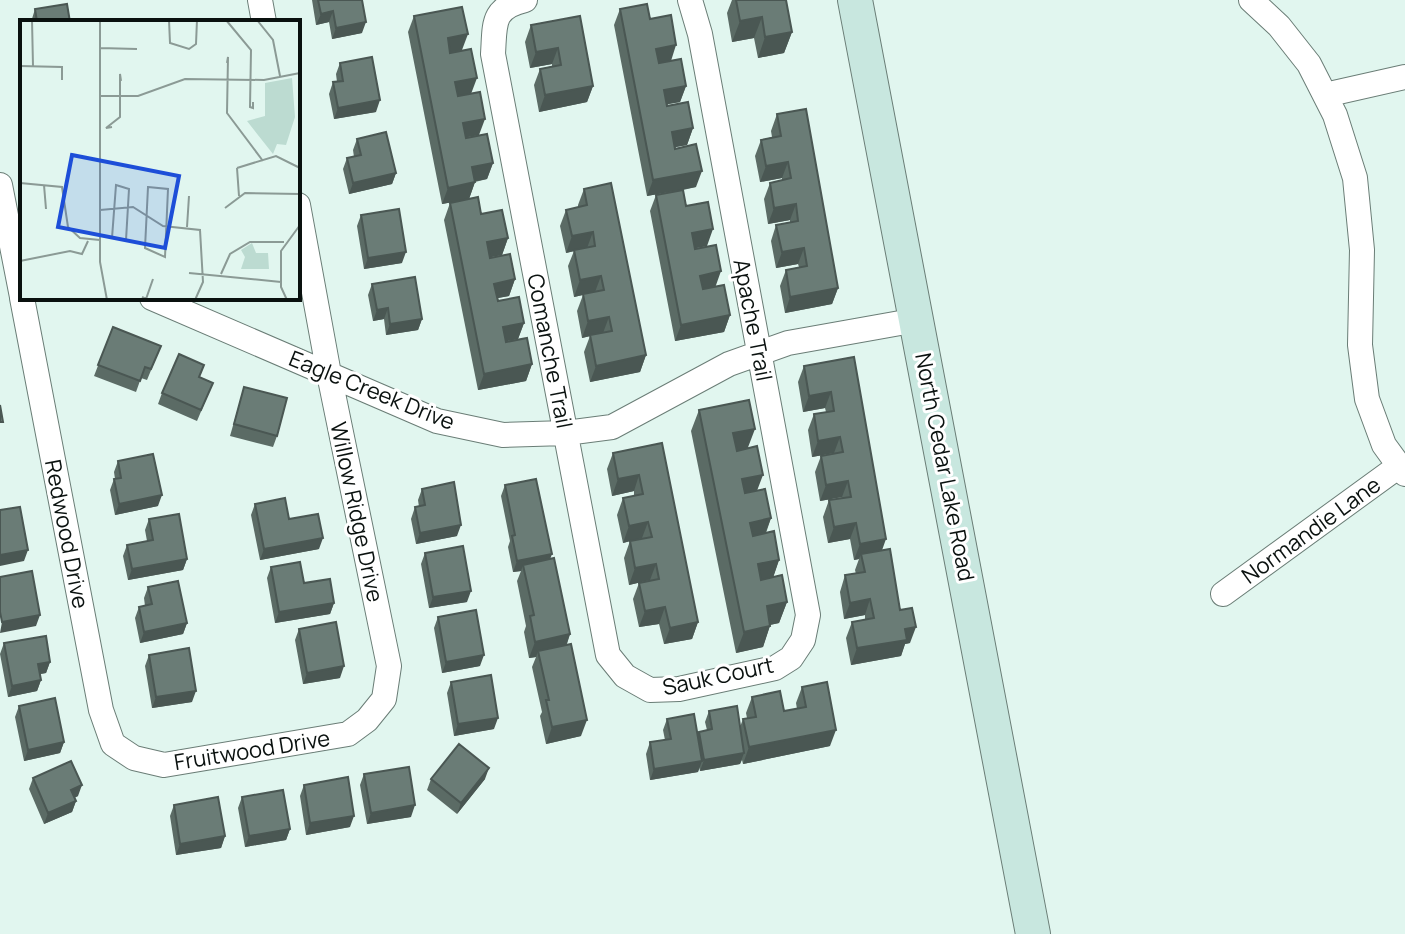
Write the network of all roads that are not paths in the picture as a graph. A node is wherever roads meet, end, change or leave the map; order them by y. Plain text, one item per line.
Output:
1 (260, 0) edge
2 (525, 0) edge
3 (690, 0) edge
4 (855, 0) edge
5 (1251, 0) edge
6 (264, 20) edge
7 (1405, 77) edge
8 (1325, 95) junction
9 (0, 185) edge
10 (300, 216) edge
11 (13, 270) edge
12 (20, 292) edge
13 (22, 300) edge
14 (157, 300) edge
15 (917, 320) junction
16 (759, 353) junction
17 (329, 374) junction
18 (566, 433) junction
19 (1402, 470) edge
20 (1223, 594) dead end
21 (803, 640) joint
22 (625, 676) joint
23 (367, 720) joint
24 (134, 758) joint
25 (1033, 934) edge

1 - 6 street
2 - 18 street, Comanche Trail
3 - 16 street, Apache Trail
4 - 15 main road, North Cedar Lake Road
5 - 8 street, Normandie Lane
7 - 8 street
8 - 19 street, Normandie Lane
9 - 11 street, Redwood Drive
10 - 17 street, Willow Ridge Drive
11 - 12 street, Redwood Drive
13 - 24 street, Redwood Drive
14 - 17 street, Eagle Creek Drive
15 - 16 street, Eagle Creek Drive
15 - 25 main road, North Cedar Lake Road
16 - 18 street, Eagle Creek Drive
16 - 21 street, Apache Trail
17 - 18 street, Eagle Creek Drive
17 - 23 street, Willow Ridge Drive
18 - 22 street, Comanche Trail
19 - 20 street, Normandie Lane
21 - 22 street, Sauk Court
23 - 24 street, Fruitwood Drive

